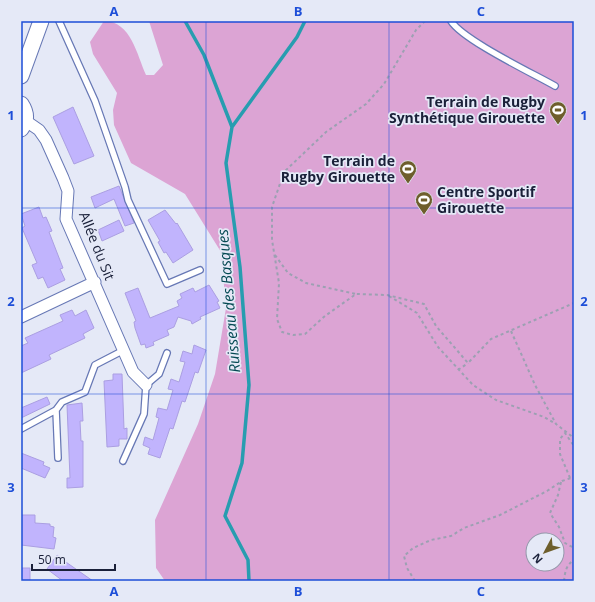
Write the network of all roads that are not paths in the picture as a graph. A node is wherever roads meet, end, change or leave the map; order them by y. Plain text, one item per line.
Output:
1 (41, 21) edge
2 (58, 21) edge
3 (450, 21) edge
4 (21, 76) edge
5 (555, 86) dead end
6 (21, 104) edge
7 (23, 125) edge
8 (200, 270) dead end
9 (95, 282) junction
10 (21, 317) edge
11 (124, 350) junction
12 (167, 353) dead end
13 (146, 385) junction
14 (56, 410) junction
15 (21, 429) edge
16 (58, 458) dead end
17 (123, 461) dead end

1 - 4 street
2 - 8 lane
3 - 5 lane
6 - 7 street
7 - 9 street, Allée du Sit
9 - 10 street
9 - 11 street, Allée du Sit
11 - 13 street, Allée du Sit
11 - 14 lane
12 - 13 lane
13 - 17 lane
14 - 15 lane
14 - 16 lane

